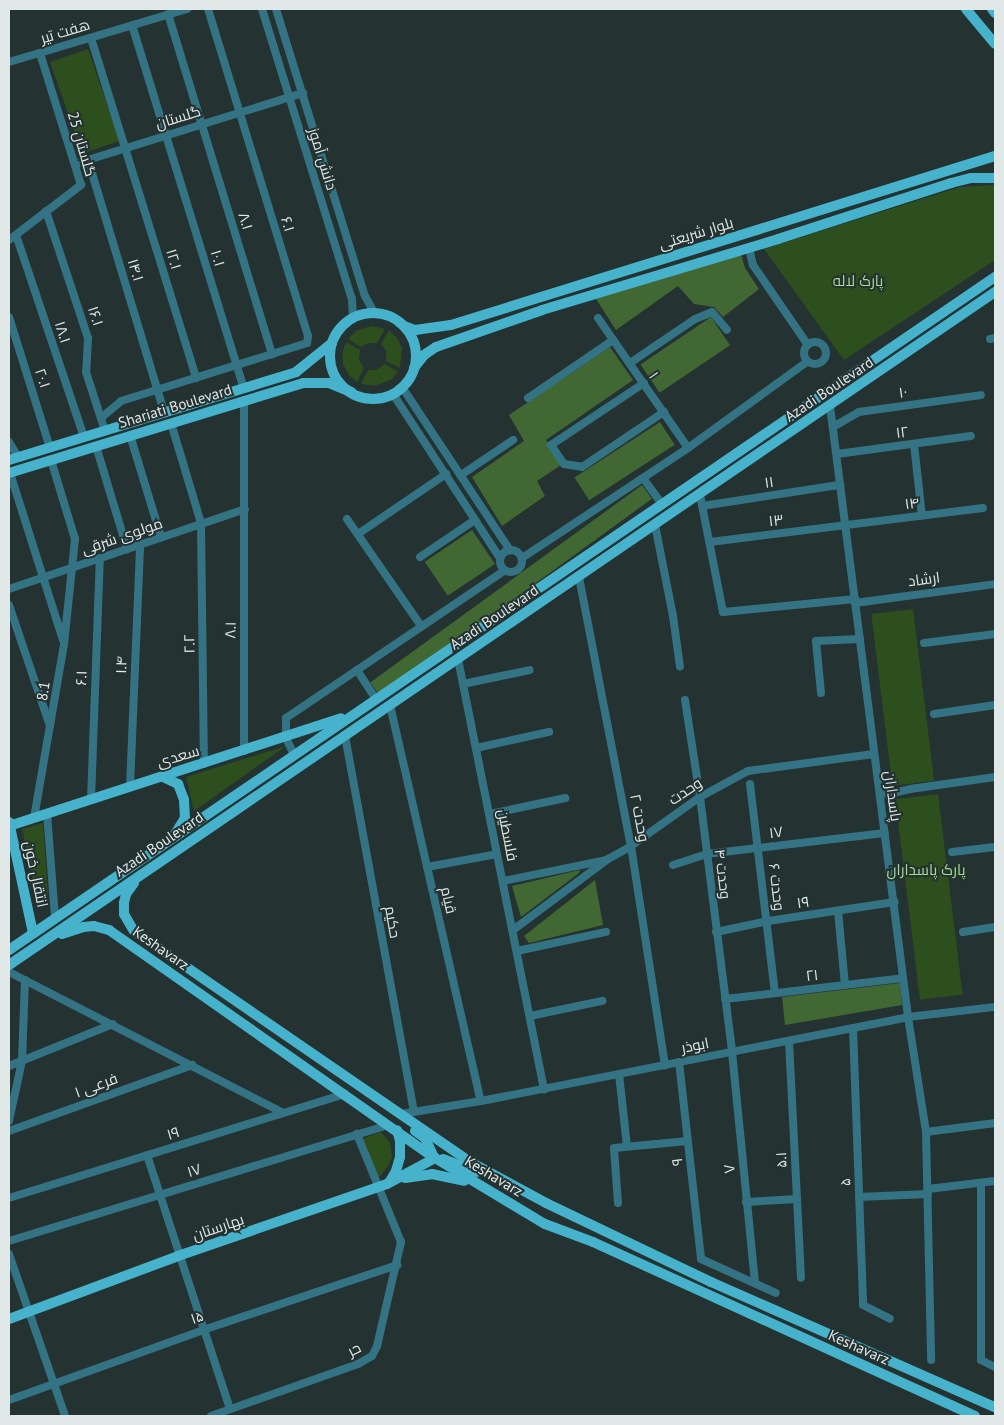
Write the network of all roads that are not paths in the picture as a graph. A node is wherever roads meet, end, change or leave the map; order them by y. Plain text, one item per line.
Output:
1 (187, 9) edge
2 (208, 9) edge
3 (262, 9) edge
4 (276, 9) edge
5 (966, 9) edge
6 (992, 9) edge
7 (995, 13) edge
8 (168, 14) junction
9 (132, 25) junction
10 (91, 38) junction
11 (995, 44) edge
12 (40, 53) junction
13 (9, 62) edge
14 (303, 93) junction
15 (289, 97) junction
16 (240, 112) junction
17 (202, 124) junction
18 (166, 135) junction
19 (127, 148) junction
20 (995, 156) edge
21 (88, 160) junction
22 (75, 164) junction
23 (995, 178) edge
24 (46, 211) junction
25 (16, 234) junction
26 (9, 240) edge
27 (749, 248) junction
28 (995, 277) edge
29 (995, 292) edge
30 (374, 312) junction
31 (9, 317) edge
32 (352, 318) junction
33 (598, 318) dead end
34 (404, 326) junction
35 (727, 330) dead end
36 (614, 340) junction
37 (332, 343) junction
38 (808, 345) junction
39 (272, 354) junction
40 (807, 362) junction
41 (630, 363) junction
42 (236, 365) junction
43 (414, 368) junction
44 (296, 372) junction
45 (196, 378) junction
46 (644, 383) junction
47 (303, 384) junction
48 (402, 387) junction
49 (244, 388) junction
50 (158, 389) junction
51 (351, 392) junction
52 (393, 394) junction
53 (982, 395) dead end
54 (528, 398) dead end
55 (244, 400) junction
56 (830, 406) junction
57 (164, 412) junction
58 (664, 412) junction
59 (101, 418) junction
60 (171, 423) junction
61 (833, 427) junction
62 (105, 431) junction
63 (130, 436) junction
64 (971, 436) dead end
65 (84, 437) junction
66 (513, 440) dead end
67 (9, 442) edge
68 (914, 444) junction
69 (96, 446) junction
70 (50, 448) junction
71 (688, 448) junction
72 (837, 454) junction
73 (14, 459) edge
74 (51, 460) junction
75 (9, 473) edge
76 (446, 474) junction
77 (461, 475) junction
78 (642, 478) junction
79 (840, 485) junction
80 (700, 494) junction
81 (662, 504) junction
82 (702, 506) junction
83 (983, 508) dead end
84 (245, 509) junction
85 (922, 516) junction
86 (347, 519) dead end
87 (475, 520) junction
88 (201, 523) junction
89 (655, 525) junction
90 (845, 526) junction
91 (358, 534) junction
92 (161, 537) junction
93 (710, 542) junction
94 (140, 544) junction
95 (127, 549) junction
96 (510, 550) junction
97 (420, 557) dead end
98 (100, 558) junction
99 (500, 558) junction
100 (522, 558) junction
101 (73, 567) junction
102 (504, 570) junction
103 (578, 577) junction
104 (42, 578) junction
105 (995, 584) edge
106 (9, 589) edge
107 (534, 591) junction
108 (855, 601) junction
109 (542, 602) junction
110 (9, 605) edge
111 (421, 626) junction
112 (995, 634) edge
113 (860, 639) junction
114 (924, 643) dead end
115 (64, 644) junction
116 (458, 659) junction
117 (680, 667) dead end
118 (357, 670) junction
119 (530, 670) dead end
120 (463, 684) junction
121 (821, 693) dead end
122 (376, 699) junction
123 (685, 700) dead end
124 (390, 705) junction
125 (995, 705) edge
126 (355, 713) junction
127 (934, 714) dead end
128 (51, 728) junction
129 (549, 732) dead end
130 (345, 736) junction
131 (286, 738) junction
132 (476, 748) junction
133 (244, 751) junction
134 (874, 754) junction
135 (294, 755) junction
136 (204, 764) junction
137 (163, 777) junction
138 (995, 777) edge
139 (750, 784) dead end
140 (130, 787) junction
141 (880, 796) junction
142 (700, 797) junction
143 (565, 798) dead end
144 (90, 800) junction
145 (48, 813) junction
146 (490, 814) junction
147 (34, 818) junction
148 (9, 824) edge
149 (885, 833) junction
150 (173, 838) junction
151 (631, 846) junction
152 (995, 847) edge
153 (758, 849) junction
154 (952, 852) dead end
155 (498, 854) junction
156 (706, 854) junction
157 (608, 859) junction
158 (673, 865) dead end
159 (428, 867) junction
160 (145, 872) junction
161 (116, 876) junction
162 (503, 881) junction
163 (895, 902) junction
164 (90, 910) junction
165 (838, 911) junction
166 (55, 918) junction
167 (768, 921) junction
168 (995, 927) edge
169 (109, 930) junction
170 (513, 930) junction
171 (606, 932) dead end
172 (716, 932) junction
173 (963, 932) dead end
174 (33, 933) junction
175 (149, 943) junction
176 (32, 949) junction
177 (9, 950) edge
178 (517, 951) junction
179 (142, 953) junction
180 (9, 965) edge
181 (9, 972) edge
182 (903, 978) junction
183 (25, 980) junction
184 (845, 985) junction
185 (775, 993) junction
186 (725, 998) junction
187 (602, 1001) dead end
188 (995, 1007) edge
189 (251, 1012) junction
190 (530, 1016) junction
191 (908, 1018) junction
192 (113, 1024) junction
193 (243, 1024) junction
194 (853, 1028) junction
195 (789, 1041) junction
196 (732, 1052) junction
197 (22, 1061) junction
198 (679, 1062) junction
199 (192, 1065) junction
200 (665, 1065) junction
201 (9, 1066) edge
202 (619, 1074) junction
203 (347, 1078) junction
204 (544, 1089) junction
205 (345, 1094) junction
206 (481, 1101) junction
207 (414, 1112) junction
208 (283, 1113) junction
209 (401, 1114) junction
210 (9, 1121) edge
211 (995, 1123) edge
212 (392, 1128) junction
213 (9, 1131) edge
214 (926, 1132) junction
215 (357, 1134) junction
216 (688, 1142) junction
217 (627, 1147) junction
218 (147, 1155) junction
219 (435, 1158) junction
220 (995, 1181) edge
221 (474, 1183) junction
222 (981, 1183) junction
223 (383, 1185) junction
224 (928, 1191) junction
225 (159, 1195) junction
226 (859, 1197) junction
227 (9, 1198) edge
228 (797, 1199) junction
229 (746, 1202) junction
230 (546, 1203) junction
231 (618, 1203) dead end
232 (9, 1241) edge
233 (9, 1254) edge
234 (178, 1256) junction
235 (397, 1265) junction
236 (685, 1269) junction
237 (801, 1278) dead end
238 (679, 1283) junction
239 (755, 1283) junction
240 (776, 1293) dead end
241 (28, 1312) junction
242 (9, 1319) edge
243 (890, 1319) dead end
244 (203, 1330) junction
245 (931, 1360) dead end
246 (995, 1367) edge
247 (53, 1384) junction
248 (9, 1400) edge
249 (995, 1407) edge
250 (230, 1409) junction
251 (64, 1416) edge
252 (211, 1416) edge
253 (976, 1416) edge

1 - 8 street, هفت تیر
2 - 16 street, ۶.۱
3 - 15 street, دانش آموز
4 - 14 street, دانش آموز
5 - 11 main road
6 - 7 main road
8 - 9 street, هفت تیر
8 - 17 street, ۸.۱
9 - 10 street, هفت تیر
9 - 18 street, ۱۰.۱
10 - 12 street, هفت تیر
10 - 19 street, ۱۲.۱
12 - 13 street, هفت تیر
12 - 22 street, گلستان 25
14 - 15 street, گلستان
14 - 30 street, دانش آموز
15 - 16 street, گلستان
15 - 32 street, دانش آموز
16 - 17 street, گلستان
16 - 39 street, ۶.۱
17 - 18 street, گلستان
17 - 39 street, ۸.۱
18 - 19 street, گلستان
18 - 42 street, ۱۰.۱
19 - 21 street, گلستان
19 - 45 street, ۱۲.۱
20 - 34 main road, بلوار شریعتی
21 - 22 street, گلستان
21 - 50 street, ۱۴.۱
22 - 24 street, گلستان 25
23 - 27 main road, بلوار شریعتی
24 - 25 street, گلستان 25
24 - 59 street, ۱۶.۱
25 - 26 street, گلستان 25
25 - 65 street, ۱۸.۱
27 - 38 street
27 - 43 main road, بلوار شریعتی
28 - 81 main road, Azadi Boulevard
29 - 56 main road, Azadi Boulevard
30 - 32 main road
30 - 34 main road
31 - 70 street, ۲۰.۱
32 - 37 main road
33 - 36 street, ۱
34 - 43 main road
35 - 41 street
36 - 41 street, ۱
36 - 54 street
37 - 44 main road, Shariati Boulevard
37 - 51 main road
38 - 40 street
38 - 40 street
39 - 42 street
40 - 71 street
41 - 46 street, ۱
42 - 45 street
42 - 49 street, ۱۰.۱
43 - 48 main road
44 - 47 main road
44 - 49 main road, Shariati Boulevard
45 - 50 street
46 - 58 street, ۱
46 - 58 street
47 - 51 main road, Shariati Boulevard
47 - 55 main road, Shariati Boulevard
48 - 52 main road
48 - 77 street
49 - 57 main road, Shariati Boulevard
50 - 57 street, ۱۴.۱
50 - 59 street
51 - 52 main road
52 - 76 street
53 - 61 street, ۱۰
55 - 60 main road, Shariati Boulevard
55 - 84 street, ۸.۱
56 - 61 street, پاسداران
56 - 80 main road, Azadi Boulevard
57 - 62 main road, Shariati Boulevard
58 - 71 street, ۱
59 - 62 street, ۱۶.۱
60 - 63 main road, Shariati Boulevard
60 - 88 street
61 - 72 street, پاسداران
62 - 65 main road, Shariati Boulevard
63 - 69 main road, Shariati Boulevard
63 - 92 street
64 - 68 street, ۱۲
65 - 70 main road, Shariati Boulevard
66 - 77 street
67 - 73 street
68 - 72 street, ۱۲
68 - 85 street
69 - 74 main road, Shariati Boulevard
69 - 95 street
70 - 73 main road, Shariati Boulevard
71 - 78 street
72 - 79 street, پاسداران
74 - 75 main road, Shariati Boulevard
74 - 101 street, 8.1
75 - 104 street
76 - 87 street
76 - 91 street
77 - 96 street
78 - 81 street
78 - 100 street
79 - 82 street, ۱۱
79 - 90 street, پاسداران
80 - 82 street
80 - 89 main road, Azadi Boulevard
81 - 107 main road, Azadi Boulevard
82 - 93 street
83 - 85 street, ۱۴
84 - 88 street, مولوی شرقی
84 - 133 street, ۸.۱
85 - 90 street, ۱۴
86 - 91 street
87 - 97 street
87 - 99 street
88 - 92 street, مولوی شرقی
88 - 136 street, ۲.۲
89 - 103 main road, Azadi Boulevard
89 - 117 street
90 - 93 street, ۱۳
90 - 108 street, پاسداران
91 - 111 street
92 - 94 street, مولوی شرقی
93 - 108 street
94 - 95 street, مولوی شرقی
94 - 140 street, ۱.۴
95 - 98 street, مولوی شرقی
96 - 99 street
96 - 100 street
98 - 101 street, مولوی شرقی
98 - 144 street, ۶.۱
99 - 102 street
100 - 102 street
101 - 104 street, مولوی شرقی
101 - 115 street, 8.1
102 - 111 street
103 - 109 main road, Azadi Boulevard
103 - 151 street, وحدت ۲
104 - 106 street, مولوی شرقی
104 - 115 street
105 - 108 street, ارشاد
107 - 109 main road
107 - 122 main road, Azadi Boulevard
108 - 113 street, پاسداران
109 - 116 main road, Azadi Boulevard
110 - 128 street
111 - 118 street
112 - 114 street
113 - 121 street
113 - 134 street, پاسداران
115 - 128 street, 8.1
116 - 120 street, فلسطین
116 - 124 main road, Azadi Boulevard
118 - 122 street
118 - 131 street
119 - 120 street
120 - 132 street, فلسطین
122 - 126 main road, Azadi Boulevard
123 - 142 street, وحدت ۴
124 - 130 main road, Azadi Boulevard
124 - 159 street, قیام
125 - 127 street
126 - 131 main road, سعدی
126 - 135 main road, Azadi Boulevard
128 - 147 street, 8.1
129 - 132 street
130 - 160 main road, Azadi Boulevard
130 - 207 street, حکیم
131 - 133 main road, سعدی
131 - 135 street
132 - 146 street, فلسطین
133 - 136 main road, سعدی
134 - 141 street, پاسداران
134 - 142 street, وحدت
135 - 150 main road, Azadi Boulevard
136 - 137 main road, سعدی
137 - 140 main road, سعدی
137 - 150 main road
138 - 141 street
139 - 153 street, وحدت ۶
140 - 144 main road, سعدی
141 - 149 street, پاسداران
142 - 151 street, وحدت
142 - 156 street, وحدت ۴
143 - 146 street
144 - 145 main road, سعدی
145 - 147 main road, سعدی
145 - 166 street
146 - 155 street, فلسطین
147 - 148 main road, سعدی
148 - 174 main road, انتقال خون
149 - 153 street, ۱۷
149 - 163 street, پاسداران
150 - 161 main road, Azadi Boulevard
151 - 157 street, وحدت
151 - 200 street, وحدت ۲
152 - 154 street
153 - 156 street, ۱۷
153 - 167 street, وحدت ۶
155 - 159 street
155 - 162 street, فلسطین
156 - 158 street, ۱۷
156 - 172 street, وحدت ۴
157 - 162 street
157 - 170 street, وحدت
159 - 206 street, قیام
160 - 164 main road, Azadi Boulevard
160 - 175 main road, Keshavarz
161 - 164 main road
161 - 166 main road, Azadi Boulevard
162 - 170 street, فلسطین
163 - 165 street, ۱۹
163 - 182 street, پاسداران
164 - 169 main road
164 - 176 main road, Azadi Boulevard
165 - 167 street, ۱۹
165 - 184 street
166 - 174 main road, Azadi Boulevard
167 - 172 street, ۱۹
167 - 185 street, وحدت ۶
168 - 173 street
169 - 176 main road, Keshavarz
169 - 179 main road, Keshavarz
170 - 178 street, فلسطین
171 - 178 street
172 - 186 street, وحدت ۴
174 - 177 main road, Azadi Boulevard
175 - 179 main road
175 - 189 main road, Keshavarz
176 - 180 main road, Azadi Boulevard
178 - 190 street, فلسطین
179 - 193 main road, Keshavarz
181 - 183 street
182 - 184 street, ۲۱
182 - 191 street, پاسداران
183 - 192 street
183 - 197 street
184 - 185 street, ۲۱
185 - 186 street, ۲۱
186 - 196 street, وحدت ۴
187 - 190 street
188 - 191 street, ابوذر
189 - 193 main road
189 - 203 main road, Keshavarz
190 - 204 street, فلسطین
191 - 194 street, ابوذر
191 - 214 street, پاسداران
192 - 197 street
192 - 199 street
193 - 205 main road, Keshavarz
194 - 195 street, ابوذر
194 - 226 street, ۵
195 - 196 street, ابوذر
195 - 228 street, ۵.۱
196 - 198 street, ابوذر
196 - 229 street, ۷
197 - 201 street
197 - 210 street
198 - 200 street, ابوذر
198 - 216 street, ۹
199 - 208 street
199 - 213 street, فرعی ۱
200 - 202 street, ابوذر
202 - 204 street, ابوذر
202 - 217 street
203 - 209 main road, Keshavarz
203 - 219 main road
204 - 206 street, ابوذر
205 - 208 street, ۱۹
205 - 212 main road, Keshavarz
206 - 207 street, ابوذر
207 - 209 street, ابوذر
208 - 218 street, ۱۹
209 - 230 main road, Keshavarz
211 - 214 street
212 - 215 street, ۱۷
212 - 219 main road, Keshavarz
212 - 223 main road
214 - 224 street, پاسداران
215 - 223 street
215 - 225 street, ۱۷
216 - 217 street
216 - 239 street, ۹
217 - 231 street
218 - 225 street
218 - 227 street, ۱۹
219 - 221 main road, Keshavarz
219 - 223 main road, بهارستان
219 - 230 main road
220 - 222 street
221 - 223 main road
221 - 238 main road, Keshavarz
222 - 224 street
222 - 246 street
223 - 234 main road, بهارستان
223 - 235 street, حر
224 - 226 street
224 - 245 street, پاسداران
225 - 232 street, ۱۷
225 - 234 street
226 - 243 street, ۵
228 - 229 street
228 - 237 street, ۵.۱
229 - 239 street, ۷
230 - 236 main road, Keshavarz
233 - 241 street
234 - 241 main road, بهارستان
234 - 244 street
235 - 244 street, ۱۵
235 - 250 street, حر
236 - 238 main road
236 - 249 main road, Keshavarz
238 - 253 main road, Keshavarz
239 - 240 street
241 - 242 main road, بهارستان
241 - 247 street
244 - 247 street, ۱۵
244 - 250 street
247 - 248 street, ۱۵
247 - 251 street
250 - 252 street, حر

